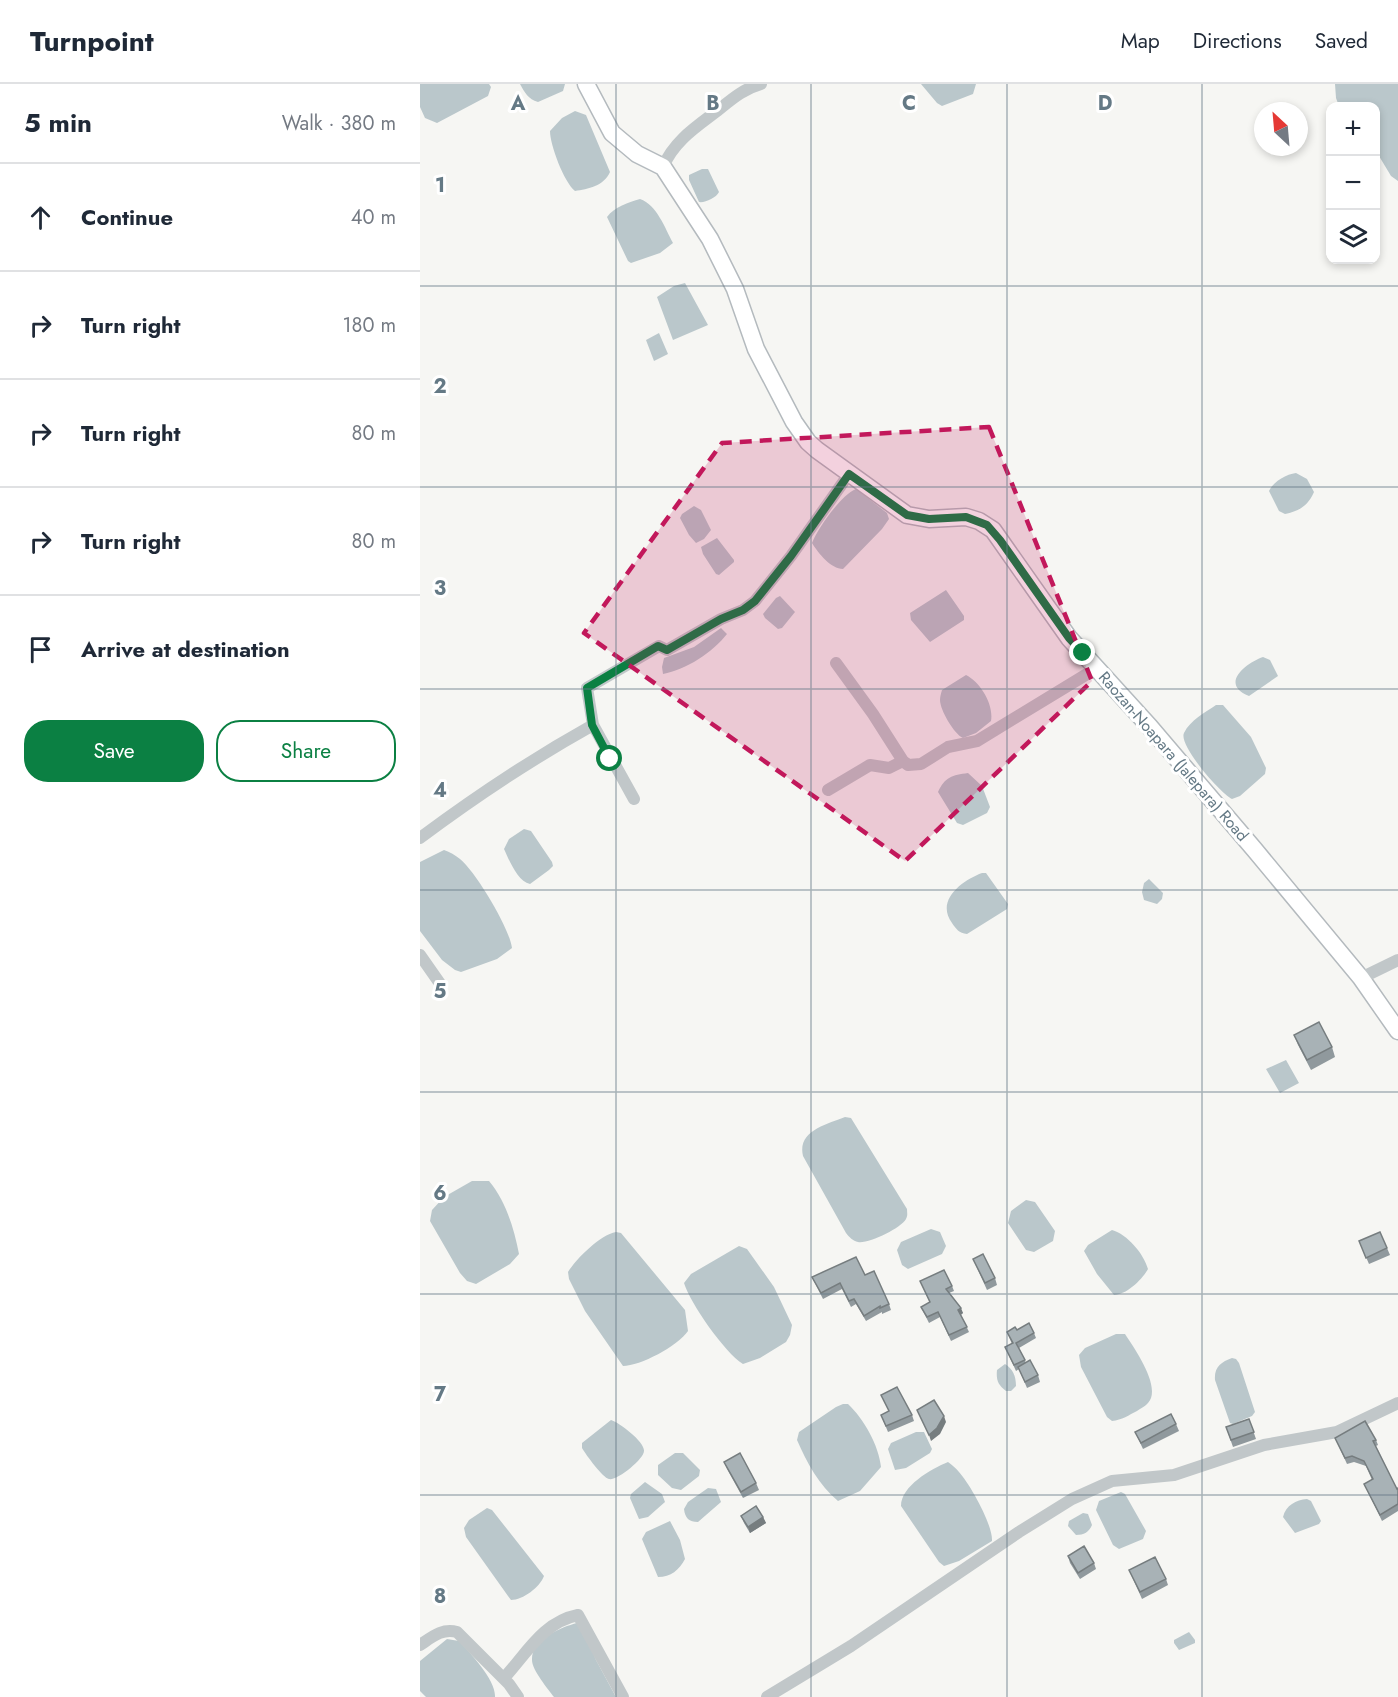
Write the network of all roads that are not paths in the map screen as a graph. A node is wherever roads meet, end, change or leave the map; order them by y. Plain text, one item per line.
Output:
1 (586, 84) edge
2 (761, 84) edge
3 (663, 167) junction
4 (849, 474) junction
5 (836, 663) dead end
6 (1097, 668) junction
7 (592, 725) junction
8 (903, 761) junction
9 (828, 790) dead end
10 (634, 799) dead end
11 (420, 838) edge
12 (420, 955) edge
13 (1398, 960) edge
14 (1361, 978) junction
15 (441, 985) dead end
16 (1398, 1031) edge
17 (1398, 1403) edge
18 (420, 1645) edge
19 (504, 1678) junction
20 (518, 1697) edge
21 (623, 1697) edge
22 (767, 1697) edge

1 - 3 main road, Raozan-Noapara (Jalepara) Road
2 - 3 street
3 - 4 main road, Raozan-Noapara (Jalepara) Road
4 - 6 main road, Raozan-Noapara (Jalepara) Road
4 - 7 street
5 - 8 street
6 - 8 street
6 - 14 main road, Raozan-Noapara (Jalepara) Road
7 - 10 street
7 - 11 street
8 - 9 street
12 - 15 street
13 - 14 street
14 - 16 main road, Raozan-Noapara (Jalepara) Road
17 - 22 street
18 - 19 street
19 - 20 street
19 - 21 street

